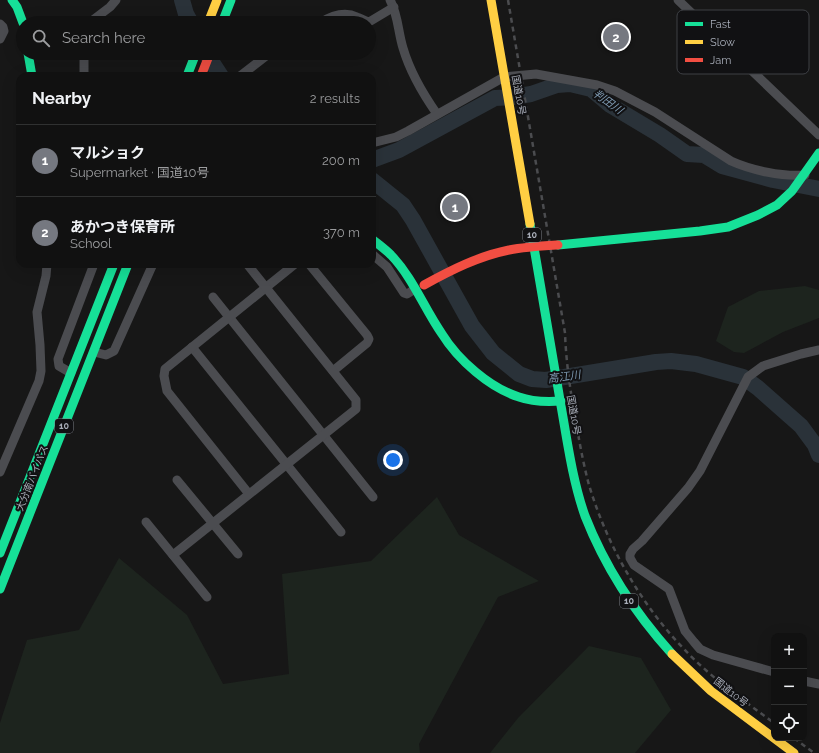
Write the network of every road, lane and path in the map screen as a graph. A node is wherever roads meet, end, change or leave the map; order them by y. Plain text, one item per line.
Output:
1 (12, 0) edge
2 (116, 0) edge
3 (217, 0) edge
4 (231, 0) edge
5 (491, 0) edge
6 (678, 0) edge
7 (392, 4) edge
8 (688, 10) edge
9 (20, 16) edge
10 (98, 16) edge
11 (211, 16) edge
12 (225, 16) edge
13 (336, 16) edge
14 (356, 16) edge
15 (376, 17) edge
16 (0, 24) edge
17 (0, 39) edge
18 (29, 60) edge
19 (84, 60) edge
20 (194, 60) edge
21 (207, 60) edge
22 (262, 60) edge
23 (31, 72) edge
24 (84, 72) edge
25 (189, 72) edge
26 (203, 72) edge
27 (248, 72) edge
28 (755, 74) edge
29 (505, 79) junction
30 (437, 114) junction
31 (819, 136) edge
32 (376, 142) edge
33 (819, 153) edge
34 (803, 176) junction
35 (376, 243) edge
36 (376, 257) edge
37 (47, 268) edge
38 (92, 268) edge
39 (112, 268) edge
40 (126, 268) edge
41 (150, 268) edge
42 (250, 268) edge
43 (291, 268) edge
44 (312, 268) edge
45 (419, 287) junction
46 (266, 288) junction
47 (213, 297) dead end
48 (230, 317) junction
49 (192, 347) junction
50 (819, 350) edge
51 (94, 352) junction
52 (333, 371) junction
53 (71, 373) junction
54 (560, 401) junction
55 (324, 435) junction
56 (286, 465) junction
57 (0, 472) edge
58 (177, 480) dead end
59 (249, 494) junction
60 (373, 497) dead end
61 (146, 522) dead end
62 (213, 523) junction
63 (341, 532) dead end
64 (0, 553) edge
65 (238, 554) dead end
66 (173, 555) junction
67 (0, 589) edge
68 (207, 597) dead end
69 (771, 671) edge
70 (807, 682) edge
71 (819, 684) edge
72 (794, 753) edge

1 - 9 main road
2 - 10 street
3 - 11 main road
4 - 12 main road
5 - 29 main road, 国道10号 / 10
6 - 8 street
7 - 15 street
7 - 30 street
13 - 14 street
16 - 17 street
18 - 23 main road
19 - 24 street
20 - 25 main road
21 - 26 main road
22 - 27 street
28 - 31 street
29 - 30 street
29 - 34 street
29 - 54 main road, 国道10号 / 10
30 - 32 street
33 - 34 main road
34 - 45 main road, bridge
35 - 45 main road
36 - 45 street
37 - 57 street
38 - 53 street
39 - 53 main road, 大分南バイパス / 10
40 - 51 main road, 大分南バイパス / 10
41 - 51 street
42 - 46 street
43 - 46 street
44 - 52 street
45 - 54 main road
46 - 48 street
46 - 52 street
47 - 48 street
48 - 49 street
48 - 55 street
49 - 56 street
49 - 59 street
50 - 69 street
51 - 67 main road, 大分南バイパス / 10
52 - 55 street
53 - 64 main road, 大分南バイパス / 10
54 - 72 main road, 国道10号 / 10
55 - 56 street
55 - 60 street
56 - 59 street
56 - 63 street
58 - 62 street
59 - 62 street
61 - 66 street
62 - 65 street
62 - 66 street
66 - 68 street
70 - 71 street

